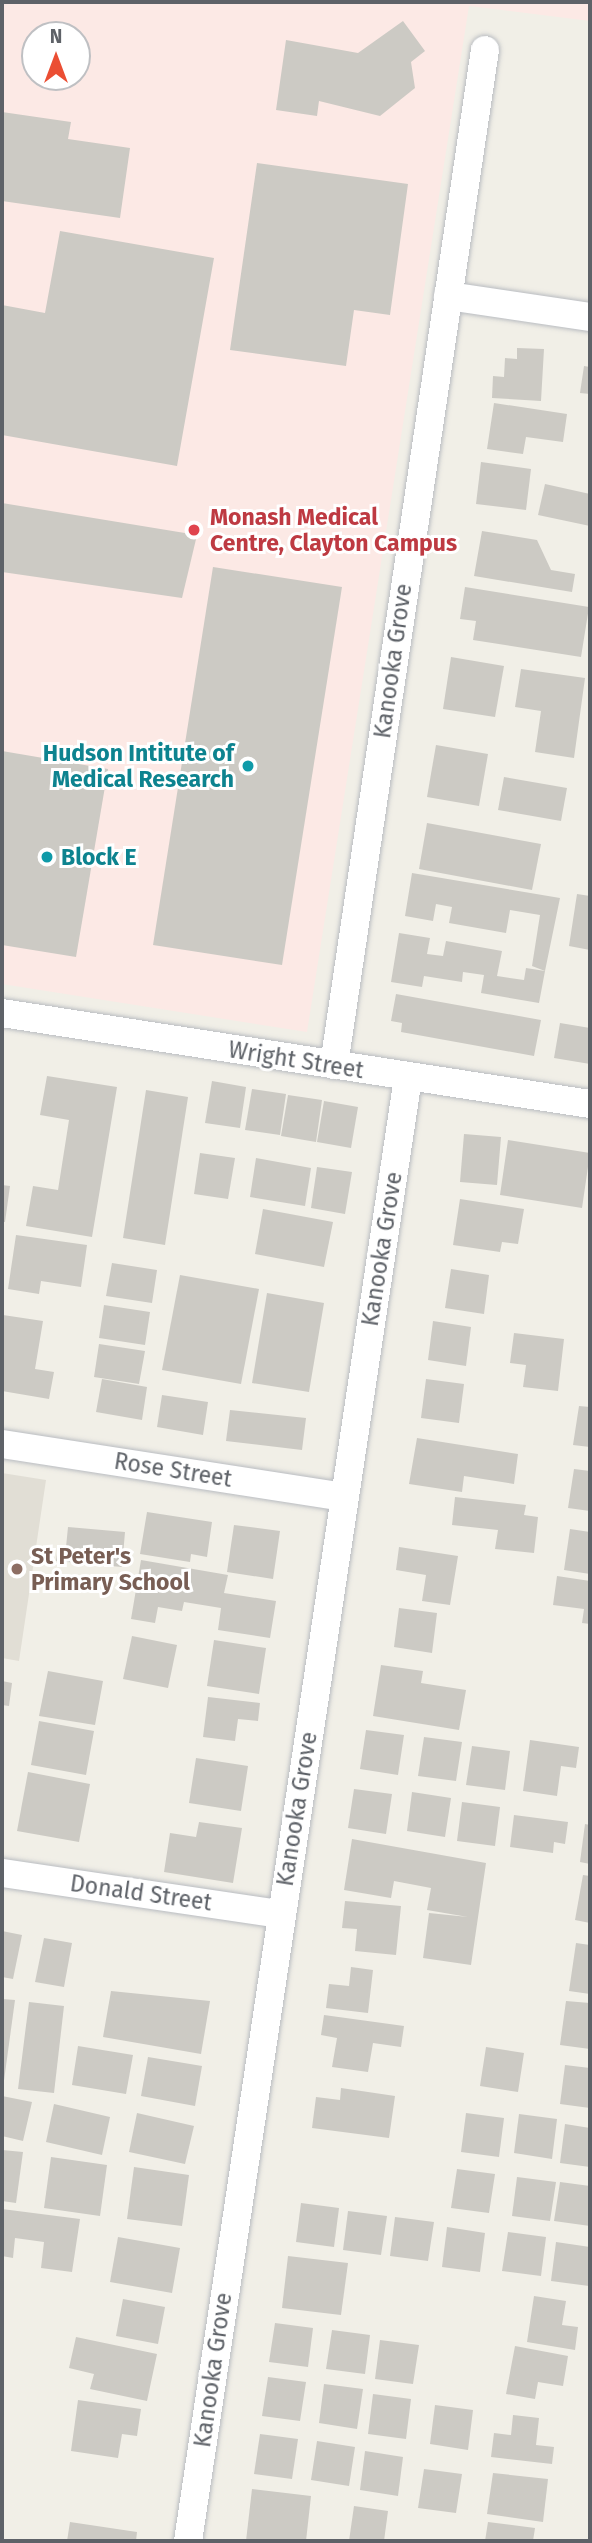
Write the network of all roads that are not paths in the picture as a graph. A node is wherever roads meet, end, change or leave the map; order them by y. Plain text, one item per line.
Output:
1 (485, 50) dead end
2 (448, 296) junction
3 (590, 317) edge
4 (2, 1013) edge
5 (334, 1065) junction
6 (408, 1078) junction
7 (590, 1104) edge
8 (2, 1444) edge
9 (344, 1497) junction
10 (2, 1873) edge
11 (281, 1914) junction
12 (188, 2541) edge

1 - 2 street, Kanooka Grove
2 - 3 street
2 - 5 street, Kanooka Grove
4 - 5 street, Wright Street
5 - 6 street, Wright Street
6 - 7 street, Wright Street
6 - 9 street, Kanooka Grove
8 - 9 street, Rose Street
9 - 11 street, Kanooka Grove
10 - 11 street, Donald Street
11 - 12 street, Kanooka Grove

